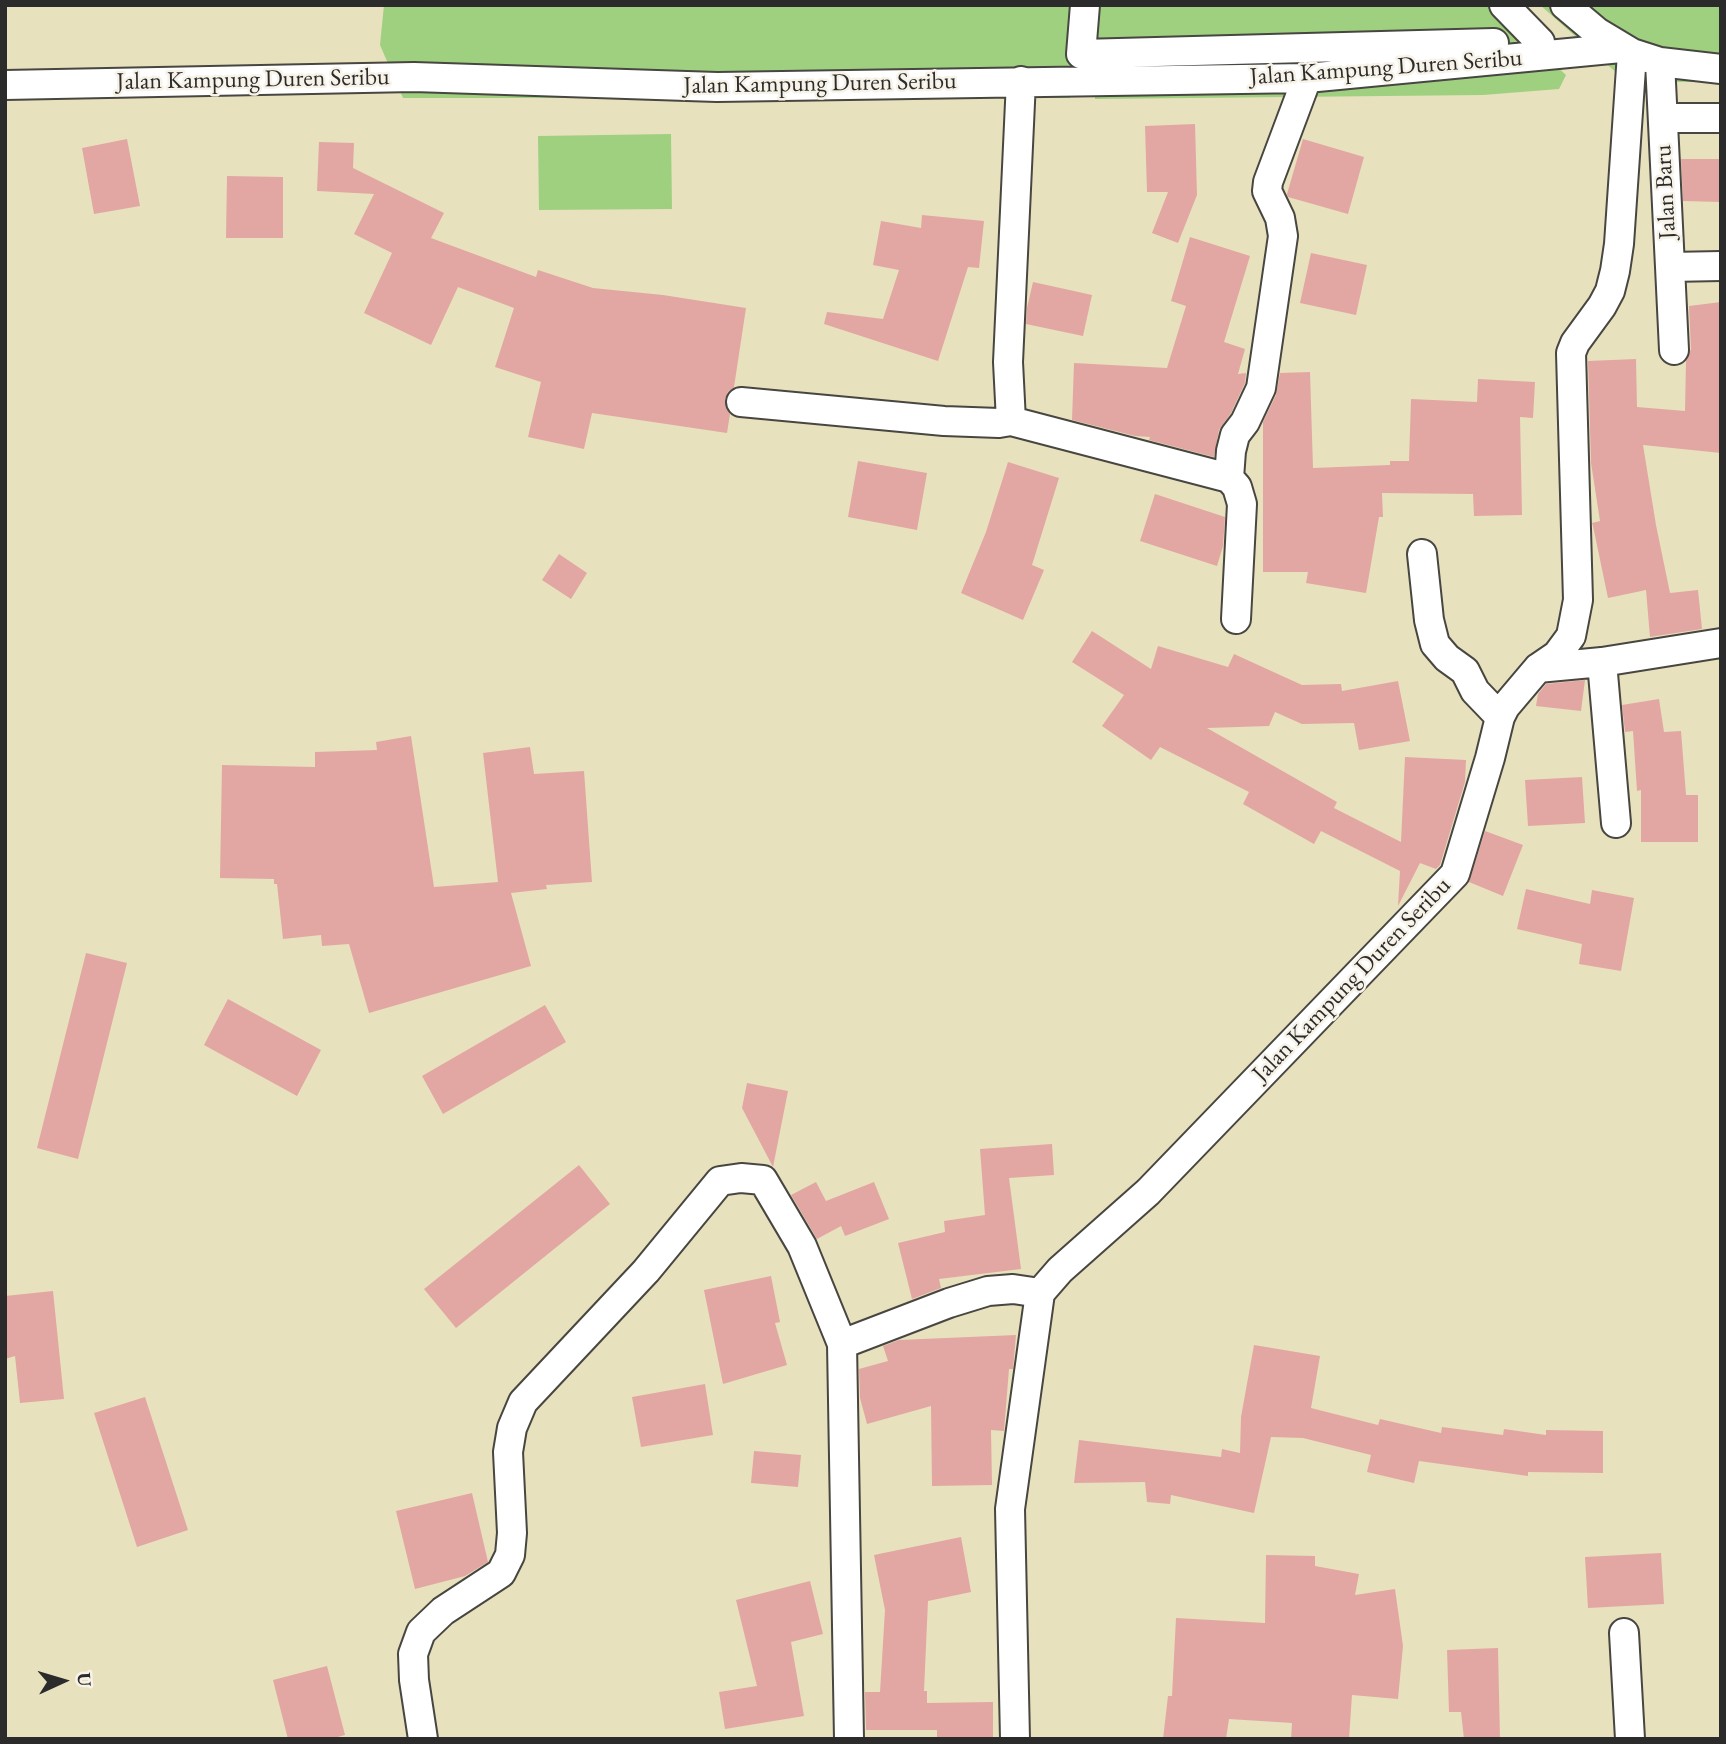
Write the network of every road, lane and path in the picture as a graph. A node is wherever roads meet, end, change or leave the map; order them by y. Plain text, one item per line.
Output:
1 (1085, 5) edge
2 (1503, 5) edge
3 (1565, 5) edge
4 (1597, 32) junction
5 (1540, 42) junction
6 (1627, 51) junction
7 (1660, 62) junction
8 (1721, 69) edge
9 (1307, 78) junction
10 (1021, 81) junction
11 (5, 85) edge
12 (1663, 118) junction
13 (1721, 118) edge
14 (1721, 266) edge
15 (1670, 267) junction
16 (1674, 350) dead end
17 (741, 402) dead end
18 (1011, 421) junction
19 (1229, 478) junction
20 (1422, 554) dead end
21 (1236, 620) dead end
22 (1721, 643) edge
23 (1602, 662) junction
24 (1538, 668) junction
25 (1500, 718) junction
26 (1616, 822) dead end
27 (1040, 1293) junction
28 (842, 1344) junction
29 (1624, 1633) dead end
30 (423, 1739) edge
31 (849, 1739) edge
32 (1015, 1739) edge
33 (1630, 1739) edge

1 - 5 street
2 - 5 street
3 - 4 street
4 - 5 street
4 - 6 street
6 - 7 street, Jalan Kampung Duren Seribu
6 - 9 street, Jalan Kampung Duren Seribu
6 - 24 street, Jalan Kampung Duren Seribu
7 - 8 street, Jalan Kampung Duren Seribu
7 - 12 street, Jalan Baru
9 - 10 street, Jalan Kampung Duren Seribu
9 - 19 street
10 - 11 street, Jalan Kampung Duren Seribu
10 - 18 street
12 - 13 street, Jalan Baru
12 - 15 street, Jalan Baru
14 - 15 street, Jalan Baru
15 - 16 street, Jalan Baru
17 - 18 street
18 - 19 street
19 - 21 street
20 - 25 street
22 - 23 street
23 - 24 street
23 - 26 street
24 - 25 street, Jalan Kampung Duren Seribu
25 - 27 street, Jalan Kampung Duren Seribu
27 - 28 street
27 - 32 street
28 - 30 street
28 - 31 street
29 - 33 street

